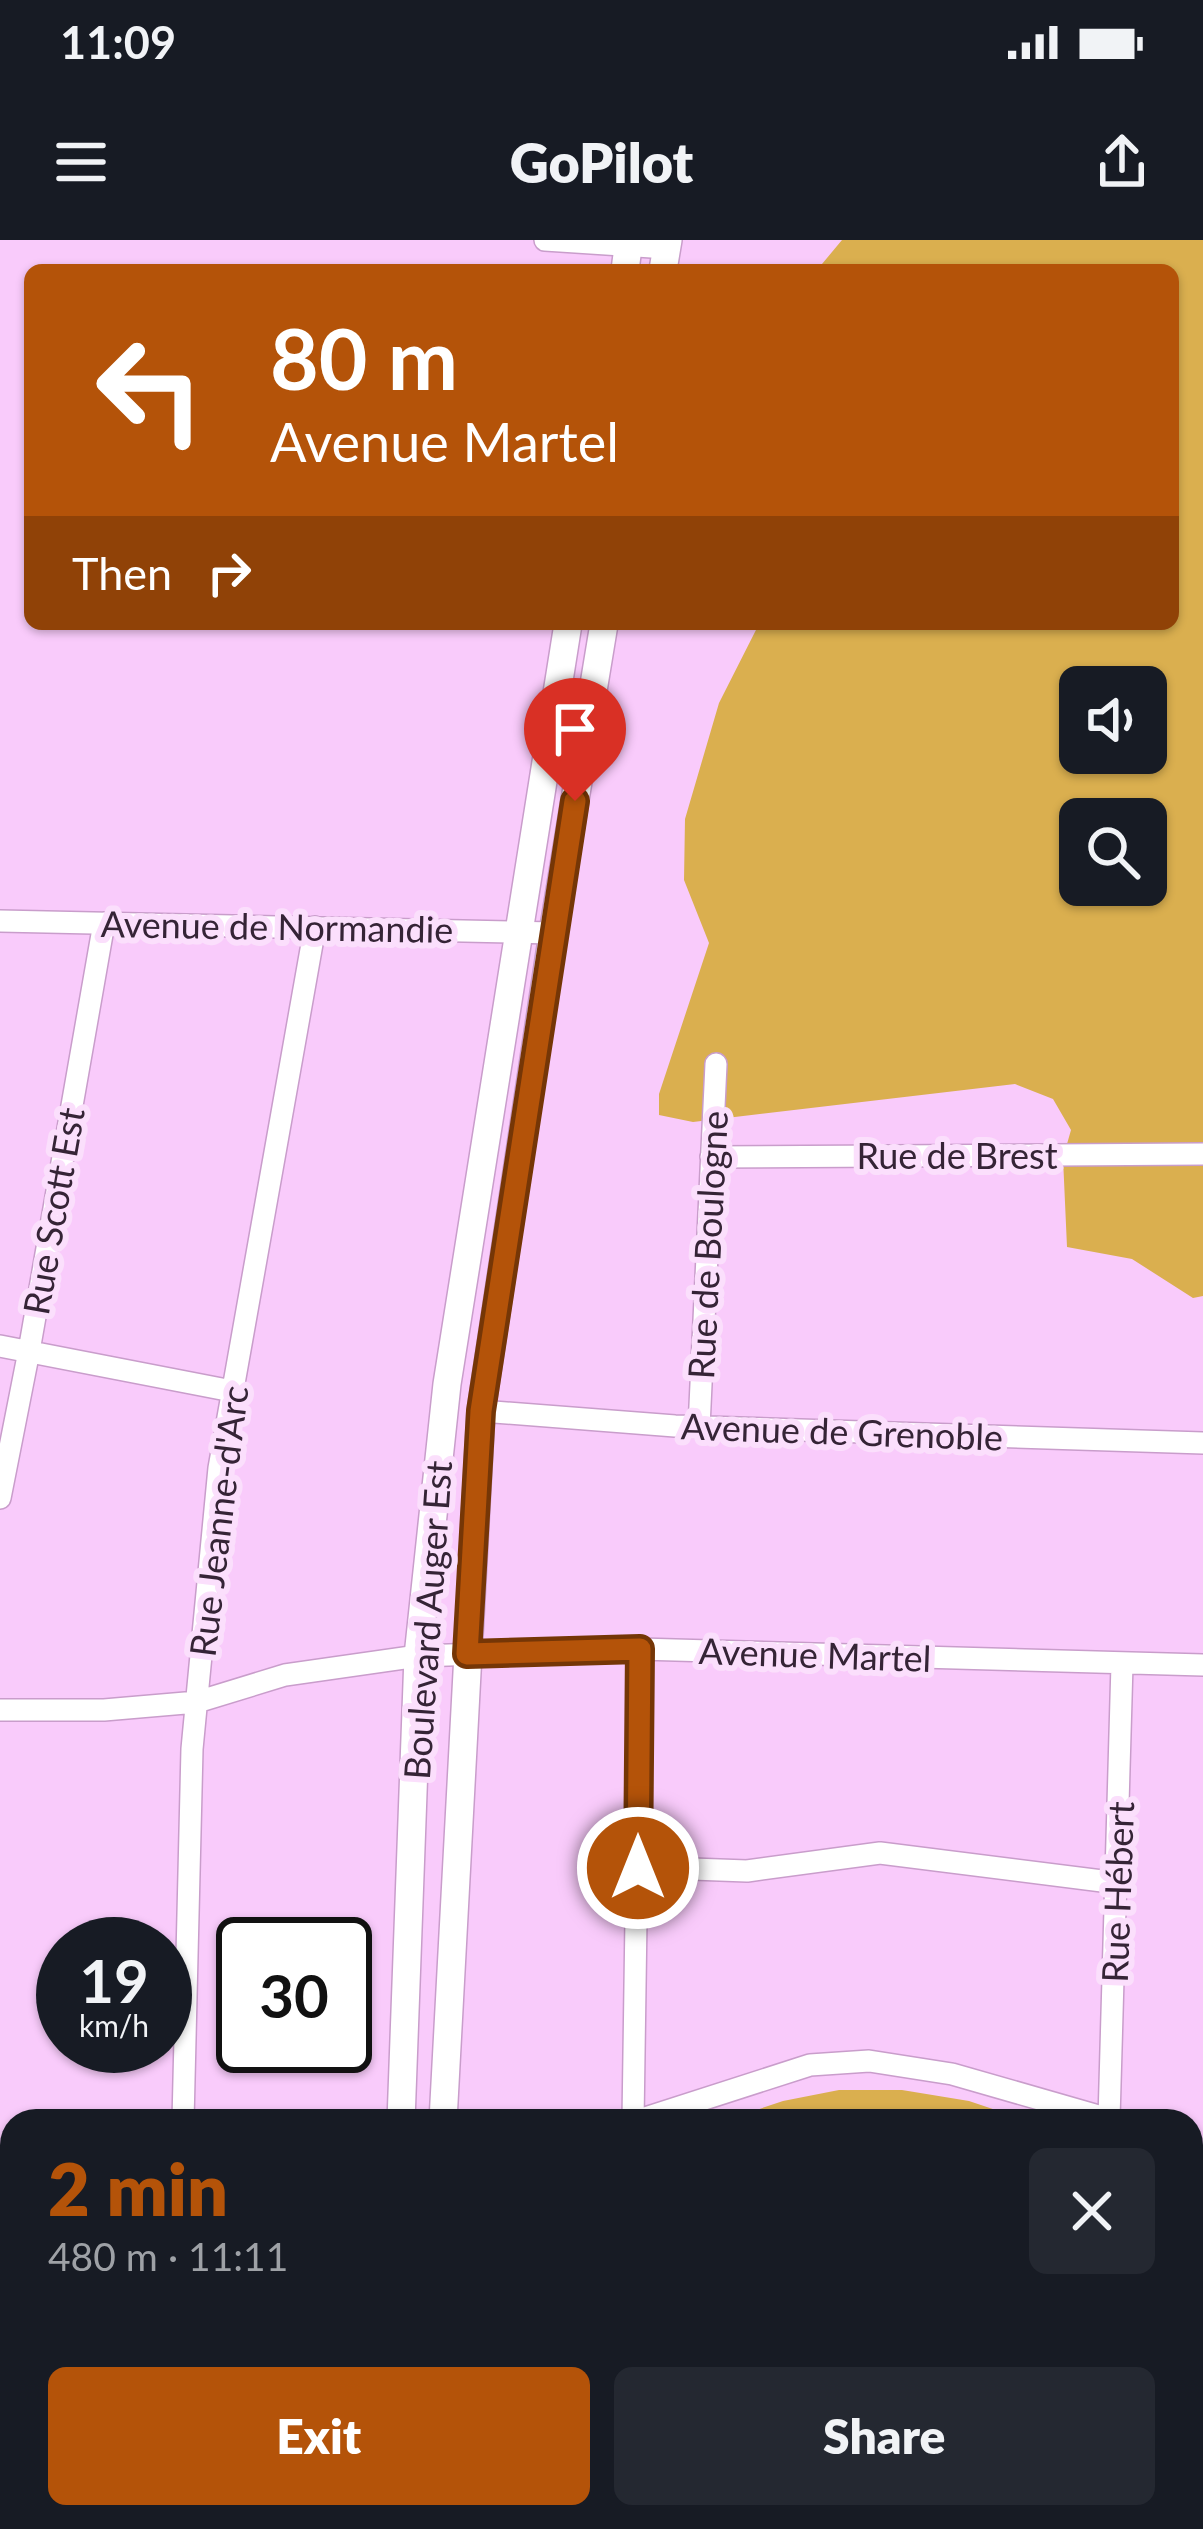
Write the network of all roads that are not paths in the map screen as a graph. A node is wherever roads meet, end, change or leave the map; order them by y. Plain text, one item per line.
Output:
1 (545, 240) edge
2 (628, 251) edge
3 (666, 252) edge
4 (567, 630) edge
5 (603, 630) edge
6 (0, 921) edge
7 (104, 923) junction
8 (315, 927) junction
9 (518, 931) junction
10 (553, 933) junction
11 (716, 1064) dead end
12 (1203, 1154) edge
13 (711, 1157) junction
14 (0, 1346) edge
15 (29, 1351) junction
16 (232, 1391) junction
17 (481, 1411) junction
18 (699, 1427) junction
19 (1203, 1443) edge
20 (0, 1498) edge
21 (640, 1649) junction
22 (467, 1654) junction
23 (418, 1656) junction
24 (1123, 1664) junction
25 (1203, 1665) edge
26 (197, 1702) junction
27 (0, 1710) edge
28 (638, 1868) junction
29 (1118, 1883) junction
30 (183, 2109) edge
31 (401, 2109) edge
32 (444, 2109) edge
33 (634, 2109) edge
34 (672, 2109) edge
35 (1071, 2109) edge
36 (1109, 2109) edge

1 - 2 street
2 - 3 street
4 - 9 main road, Boulevard Auger Est
5 - 10 main road, Boulevard Auger Est
6 - 7 street, Avenue de Normandie
7 - 8 street, Avenue de Normandie
7 - 15 street, Rue Scott Est
8 - 9 street, Avenue de Normandie
8 - 16 street, Rue Jeanne-d'Arc
9 - 10 street, Avenue de Normandie
9 - 23 main road, Boulevard Auger Est
10 - 17 main road, Boulevard Auger Est
11 - 13 street, Rue de Boulogne
12 - 13 street, Rue de Brest
13 - 18 street, Rue de Boulogne
14 - 15 street
15 - 16 street
15 - 20 street, Rue Scott Est
16 - 26 street, Rue Jeanne-d'Arc
17 - 18 street, Avenue de Grenoble
17 - 22 main road, Boulevard Auger Est
18 - 19 street, Avenue de Grenoble
21 - 22 street, Avenue Martel
21 - 24 street, Avenue Martel
21 - 28 street
22 - 23 street, Avenue Martel
22 - 32 main road, Boulevard Auger Est
23 - 26 street, Avenue Martel
23 - 31 main road, Boulevard Auger Est
24 - 25 street, Avenue Martel
24 - 29 street, Rue Hébert
26 - 27 street, Avenue Martel
26 - 30 street, Rue Jeanne-d'Arc
28 - 29 street
28 - 33 street
29 - 36 street, Rue Hébert
34 - 35 street

